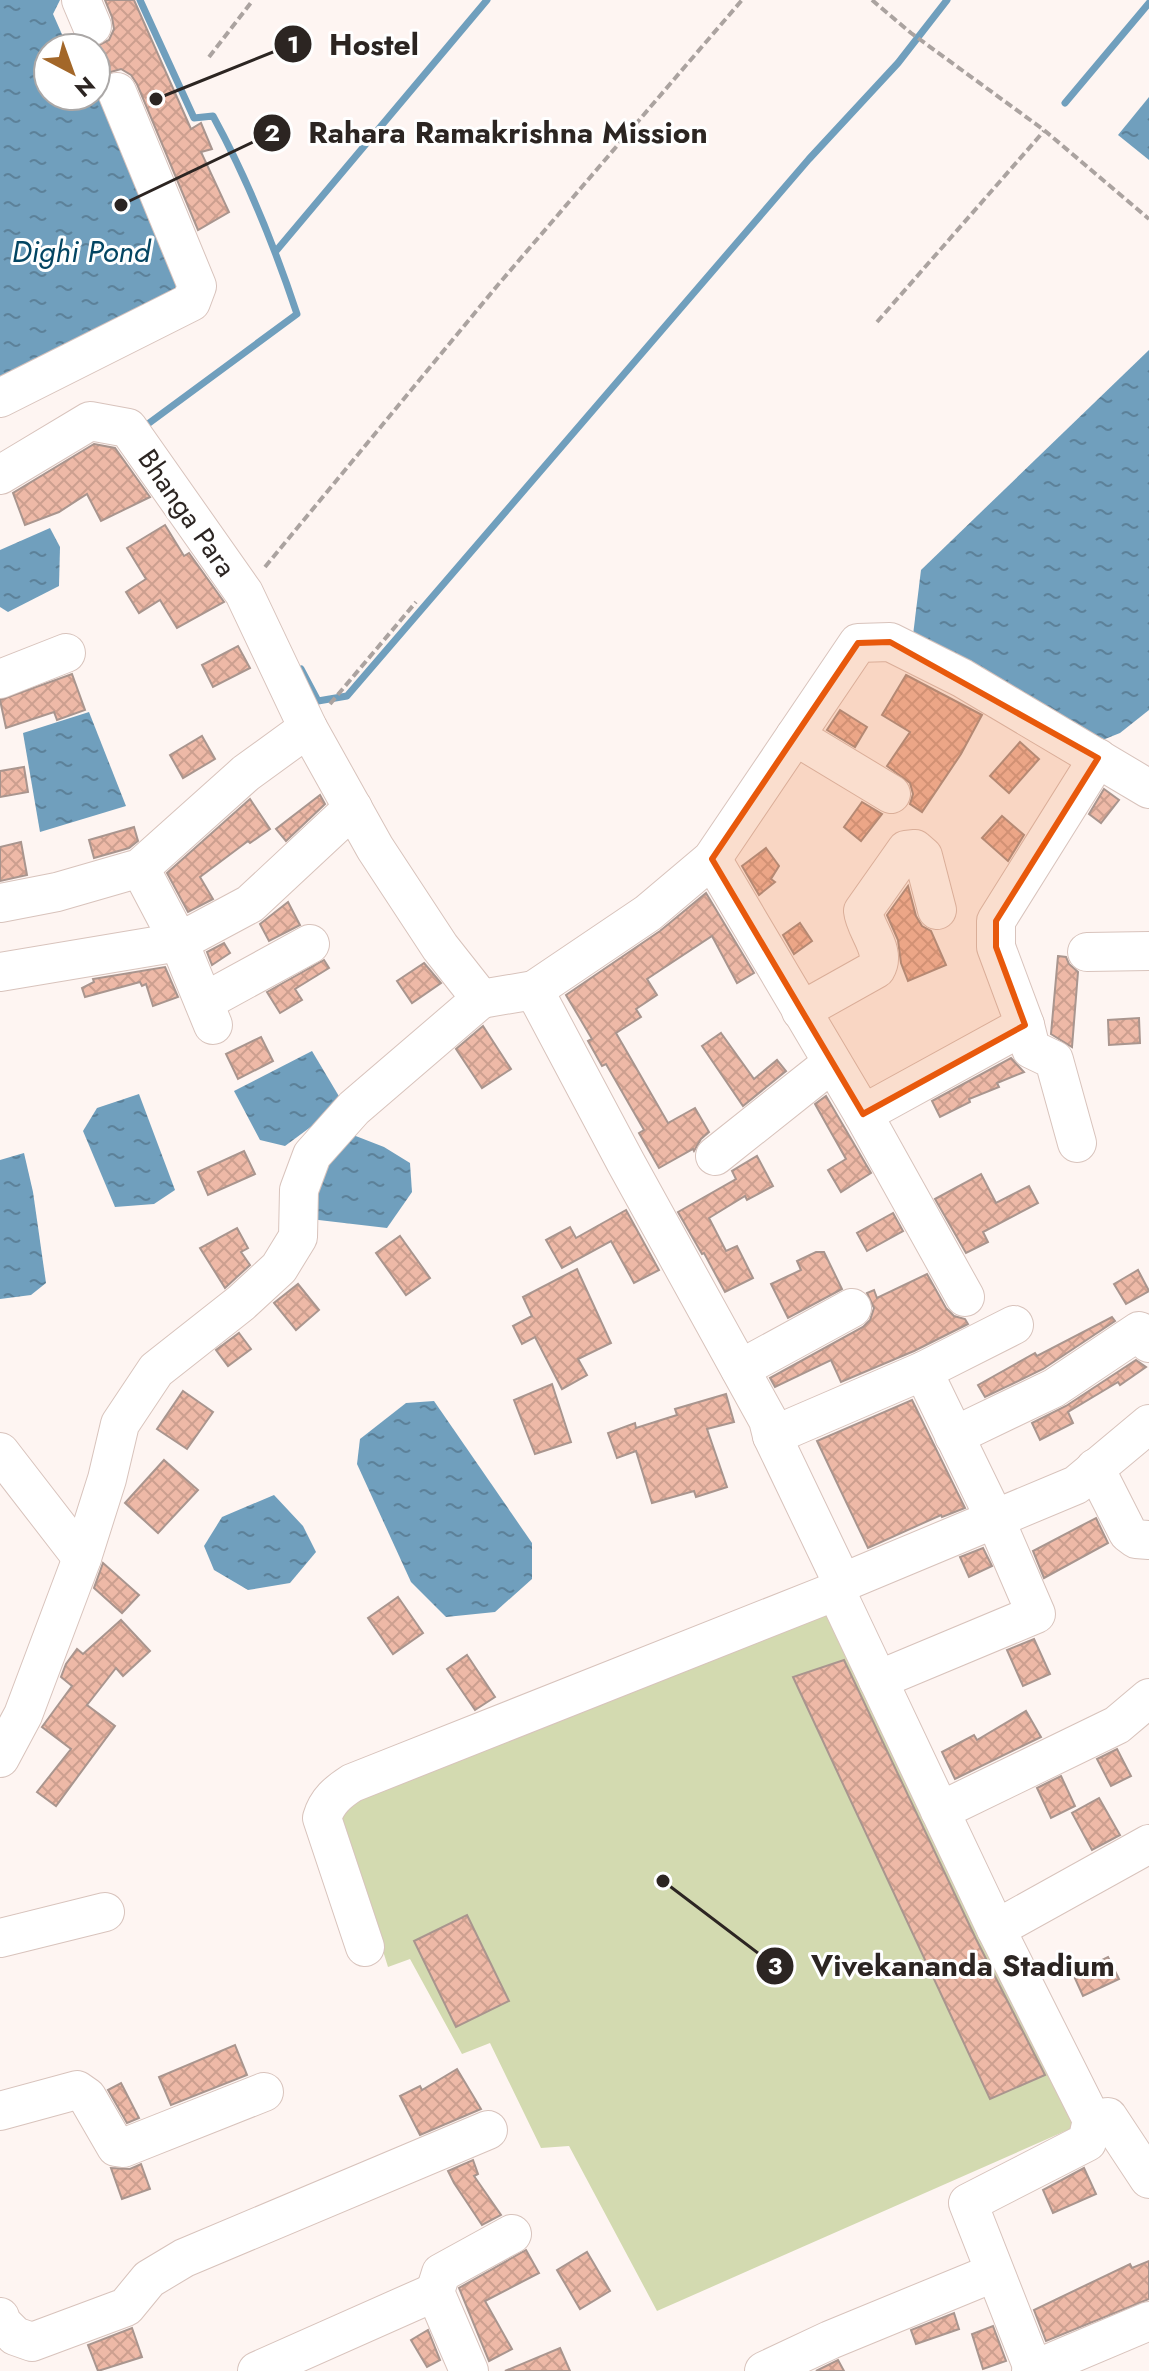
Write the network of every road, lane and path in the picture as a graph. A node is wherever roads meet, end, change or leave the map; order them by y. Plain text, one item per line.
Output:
1 (253, 0) edge
2 (742, 0) edge
3 (872, 0) edge
4 (209, 57) dead end
5 (117, 92) dead end
6 (1044, 130) junction
7 (1149, 219) edge
8 (877, 322) dead end
9 (0, 398) edge
10 (0, 475) edge
11 (258, 575) dead end
12 (416, 602) dead end
13 (66, 653) dead end
14 (0, 679) edge
15 (339, 692) dead end
16 (308, 728) junction
17 (795, 736) junction
18 (1098, 758) junction
19 (1149, 789) edge
20 (891, 794) dead end
21 (353, 808) junction
22 (712, 859) junction
23 (140, 868) junction
24 (0, 903) edge
25 (937, 910) dead end
26 (179, 942) junction
27 (310, 944) dead end
28 (1149, 951) edge
29 (1087, 952) dead end
30 (0, 972) edge
31 (534, 990) junction
32 (481, 999) junction
33 (801, 1011) junction
34 (1025, 1025) junction
35 (832, 1063) junction
36 (863, 1114) junction
37 (1077, 1143) dead end
38 (715, 1156) dead end
39 (965, 1297) dead end
40 (852, 1308) dead end
41 (1014, 1325) dead end
42 (1149, 1343) edge
43 (740, 1369) junction
44 (923, 1371) junction
45 (1149, 1424) edge
46 (772, 1436) junction
47 (954, 1436) junction
48 (0, 1452) edge
49 (1095, 1468) junction
50 (995, 1519) junction
51 (1149, 1540) edge
52 (82, 1558) junction
53 (838, 1586) junction
54 (878, 1680) junction
55 (1149, 1698) edge
56 (0, 1758) edge
57 (940, 1811) junction
58 (1149, 1844) edge
59 (105, 1912) dead end
60 (996, 1929) junction
61 (0, 1938) edge
62 (365, 1947) dead end
63 (264, 2092) dead end
64 (0, 2111) edge
65 (1092, 2120) junction
66 (488, 2130) dead end
67 (1149, 2179) edge
68 (512, 2234) dead end
69 (993, 2273) junction
70 (435, 2292) junction
71 (0, 2317) edge
72 (1149, 2321) edge
73 (257, 2371) edge
74 (469, 2371) edge
75 (764, 2371) edge
76 (1033, 2371) edge

1 - 4 path
2 - 11 path
3 - 6 path
5 - 9 street
6 - 7 path
6 - 8 path
10 - 16 street, Bhanga Para
12 - 15 path
13 - 14 street
16 - 21 street, Bhanga Para
16 - 23 street
17 - 18 street
17 - 20 street
17 - 22 street
18 - 19 street
18 - 34 street
21 - 26 street
21 - 32 street, Bhanga Para
22 - 31 street
22 - 33 street
23 - 24 street
23 - 26 street
25 - 33 street
26 - 27 street
26 - 30 street
28 - 29 street
31 - 32 street
31 - 43 street
32 - 52 street
33 - 35 street
34 - 36 street
34 - 37 street
35 - 36 street
35 - 38 street
36 - 39 street
40 - 43 street
41 - 44 street
42 - 47 street
43 - 46 street
44 - 46 street
44 - 47 street
45 - 49 street
46 - 53 street
47 - 50 street
48 - 52 street
49 - 50 street
49 - 51 street
50 - 53 street
50 - 54 street
52 - 56 street
53 - 54 street
53 - 62 street
54 - 57 street
55 - 57 street
57 - 60 street
58 - 60 street
59 - 61 street
60 - 65 street
63 - 64 street
65 - 67 street
65 - 69 street
66 - 71 street
68 - 70 street
69 - 75 street
69 - 76 street
70 - 73 street
70 - 74 street
72 - 76 street

